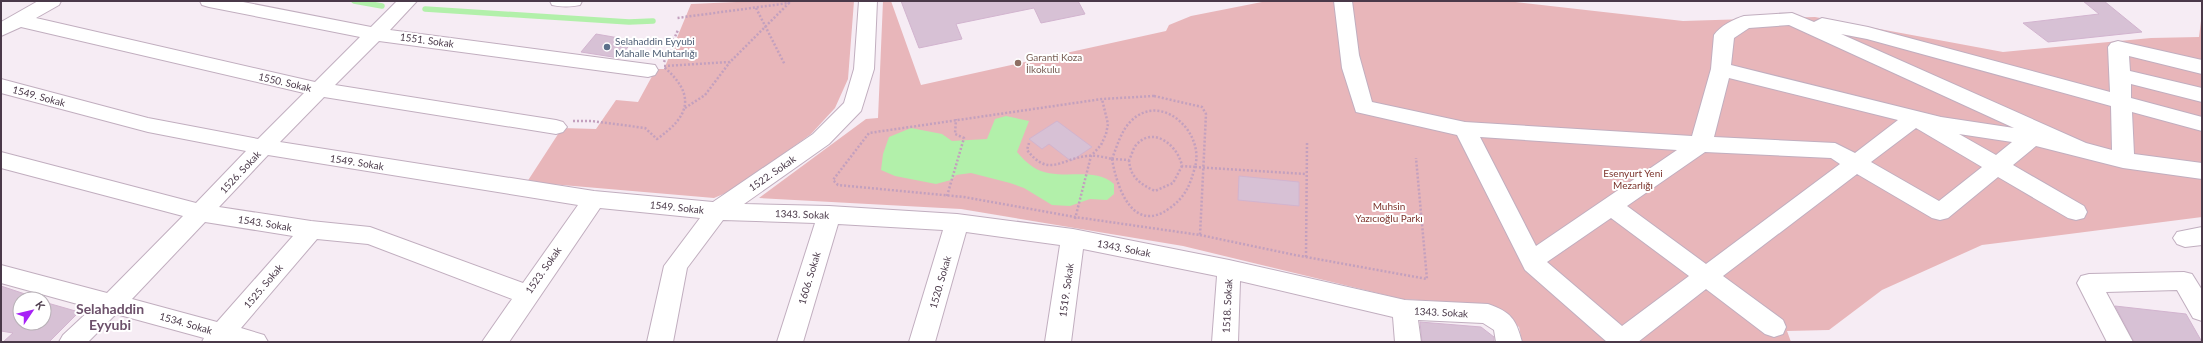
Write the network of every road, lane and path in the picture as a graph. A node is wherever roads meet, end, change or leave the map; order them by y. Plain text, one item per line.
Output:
1 (52, 1) edge
2 (209, 1) edge
3 (408, 1) edge
4 (559, 1) edge
5 (573, 1) edge
6 (868, 1) edge
7 (1343, 1) edge
8 (756, 8) junction
9 (677, 18) dead end
10 (1792, 19) junction
11 (10, 25) edge
12 (766, 27) junction
13 (678, 30) dead end
14 (375, 34) junction
15 (730, 62) junction
16 (785, 65) dead end
17 (2202, 67) edge
18 (655, 68) junction
19 (1721, 69) junction
20 (2120, 75) junction
21 (1, 86) edge
22 (321, 90) junction
23 (2202, 95) edge
24 (1102, 99) junction
25 (2121, 102) junction
26 (685, 108) junction
27 (1915, 118) junction
28 (956, 120) junction
29 (2202, 124) edge
30 (556, 127) joint
31 (1465, 129) junction
32 (2032, 138) junction
33 (1029, 143) dead end
34 (1307, 143) dead end
35 (1701, 144) junction
36 (263, 147) junction
37 (2079, 149) junction
38 (1090, 156) junction
39 (1416, 158) dead end
40 (1112, 159) junction
41 (1, 160) edge
42 (1129, 160) junction
43 (2123, 160) junction
44 (1855, 163) junction
45 (1182, 166) junction
46 (1998, 166) junction
47 (1195, 167) junction
48 (1203, 168) junction
49 (2202, 171) edge
50 (1306, 174) junction
51 (947, 196) junction
52 (594, 199) junction
53 (1078, 206) dead end
54 (1611, 206) junction
55 (717, 211) junction
56 (2076, 212) dead end
57 (202, 213) junction
58 (829, 214) junction
59 (957, 222) junction
60 (311, 230) junction
61 (1200, 235) junction
62 (1073, 238) junction
63 (1306, 257) junction
64 (1531, 261) junction
65 (1229, 269) junction
66 (3, 277) edge
67 (1706, 277) junction
68 (526, 294) junction
69 (114, 303) junction
70 (1405, 310) junction
71 (2202, 312) edge
72 (1774, 327) dead end
73 (219, 338) edge
74 (1623, 341) edge
75 (72, 342) edge
76 (255, 342) edge
77 (495, 342) edge
78 (660, 342) edge
79 (790, 342) edge
80 (922, 342) edge
81 (1058, 342) edge
82 (1226, 342) edge
83 (1408, 342) edge
84 (1509, 342) edge
85 (2120, 342) edge

1 - 11 street
2 - 14 street, 1551. Sokak
3 - 14 street, 1526. Sokak
4 - 5 street
6 - 55 street, 1522. Sokak
7 - 31 street
8 - 9 path
8 - 12 path
8 - 12 path
10 - 19 street
10 - 25 street
10 - 37 street
11 - 22 street, 1550. Sokak
12 - 15 path
12 - 16 path
13 - 18 path
14 - 18 street, 1551. Sokak
14 - 22 street, 1526. Sokak
15 - 18 path
15 - 26 path
17 - 20 street
18 - 26 path
19 - 27 street
19 - 35 street
20 - 23 street
20 - 25 street
21 - 36 street, 1549. Sokak
22 - 30 street, 1550. Sokak
22 - 36 street, 1526. Sokak
24 - 28 path
24 - 38 path
24 - 48 path
25 - 29 street
25 - 43 street
26 - 30 path
27 - 32 street
27 - 44 street
27 - 46 street
28 - 51 path
28 - 51 path
31 - 35 street
31 - 64 street
32 - 37 street
32 - 46 street
33 - 38 path
34 - 50 path
35 - 44 street
35 - 54 street
36 - 52 street, 1549. Sokak
36 - 57 street, 1526. Sokak
37 - 43 street
38 - 40 path
38 - 53 path
39 - 63 path
40 - 42 path
40 - 47 path
40 - 47 path
41 - 57 street, 1543. Sokak
42 - 45 path
42 - 45 path
43 - 49 street
44 - 46 street
44 - 67 street
45 - 47 path
46 - 56 street
47 - 48 path
48 - 50 path
48 - 61 path
50 - 63 path
51 - 61 path
52 - 55 street, 1549. Sokak
52 - 68 street, 1523. Sokak
54 - 64 street
54 - 67 street
55 - 58 street, 1343. Sokak
55 - 78 street, 1522. Sokak
57 - 60 street, 1543. Sokak
57 - 69 street, 1526. Sokak
58 - 59 street, 1343. Sokak
58 - 79 street, 1606. Sokak
59 - 62 street, 1343. Sokak
59 - 80 street, 1520. Sokak
60 - 68 street, 1543. Sokak
60 - 73 street, 1525. Sokak
61 - 63 path
62 - 65 street, 1343. Sokak
62 - 81 street, 1519. Sokak
64 - 74 street
65 - 70 street, 1343. Sokak
65 - 82 street, 1518. Sokak
66 - 69 street, 1534. Sokak
67 - 72 street
67 - 74 street
68 - 77 street, 1523. Sokak
69 - 73 street, 1534. Sokak
69 - 75 street, 1526. Sokak
70 - 83 street
70 - 84 street, 1343. Sokak
71 - 85 street
73 - 76 street, 1534. Sokak

